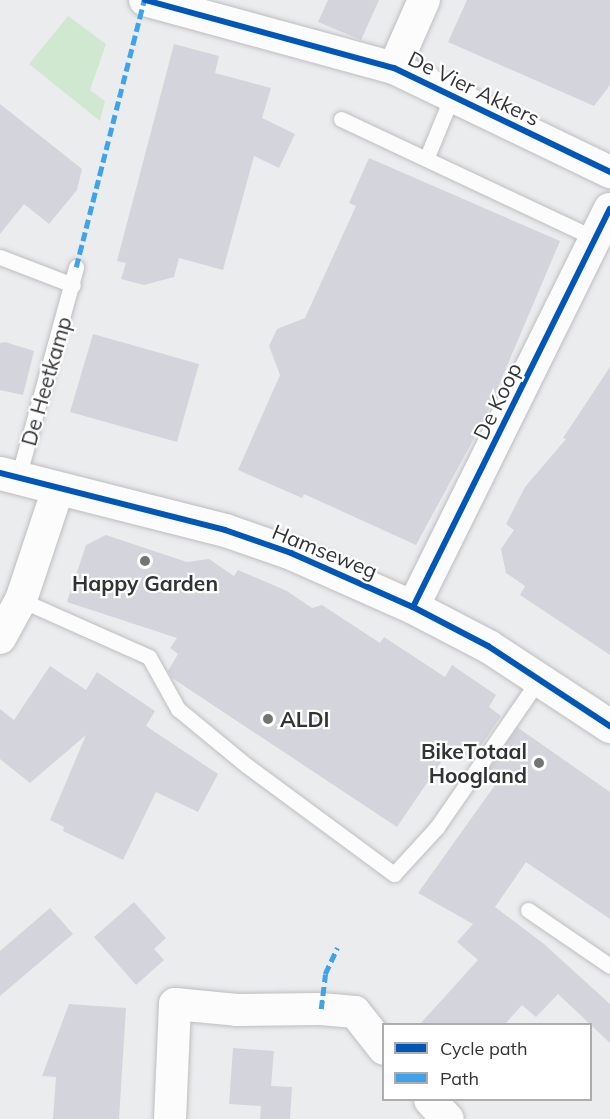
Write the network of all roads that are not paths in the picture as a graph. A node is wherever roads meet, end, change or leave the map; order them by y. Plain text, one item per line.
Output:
1 (145, 0) edge
2 (424, 0) edge
3 (394, 68) junction
4 (452, 96) junction
5 (341, 119) dead end
6 (427, 158) junction
7 (610, 172) edge
8 (610, 209) edge
9 (596, 238) junction
10 (0, 258) edge
11 (76, 267) dead end
12 (73, 285) junction
13 (9, 475) edge
14 (58, 489) junction
15 (21, 600) junction
16 (413, 607) junction
17 (0, 638) edge
18 (539, 679) junction
19 (610, 726) edge
20 (528, 910) dead end
21 (610, 966) edge
22 (382, 1046) edge
23 (431, 1101) edge
24 (170, 1119) edge
25 (448, 1119) edge

1 - 3 street, De Vier Akkers
2 - 3 street
3 - 4 street, De Vier Akkers
4 - 6 lane
4 - 7 street, De Vier Akkers
5 - 6 lane
6 - 9 lane
8 - 9 street, De Koop
9 - 16 street, De Koop
10 - 12 lane
11 - 12 lane, De Heetkamp
12 - 13 lane, De Heetkamp
13 - 14 street, Hamseweg
14 - 15 street
14 - 16 street, Hamseweg
15 - 17 street
15 - 18 lane
16 - 18 street, Hamseweg
18 - 19 street, Hamseweg
20 - 21 lane
22 - 24 street
23 - 25 street

